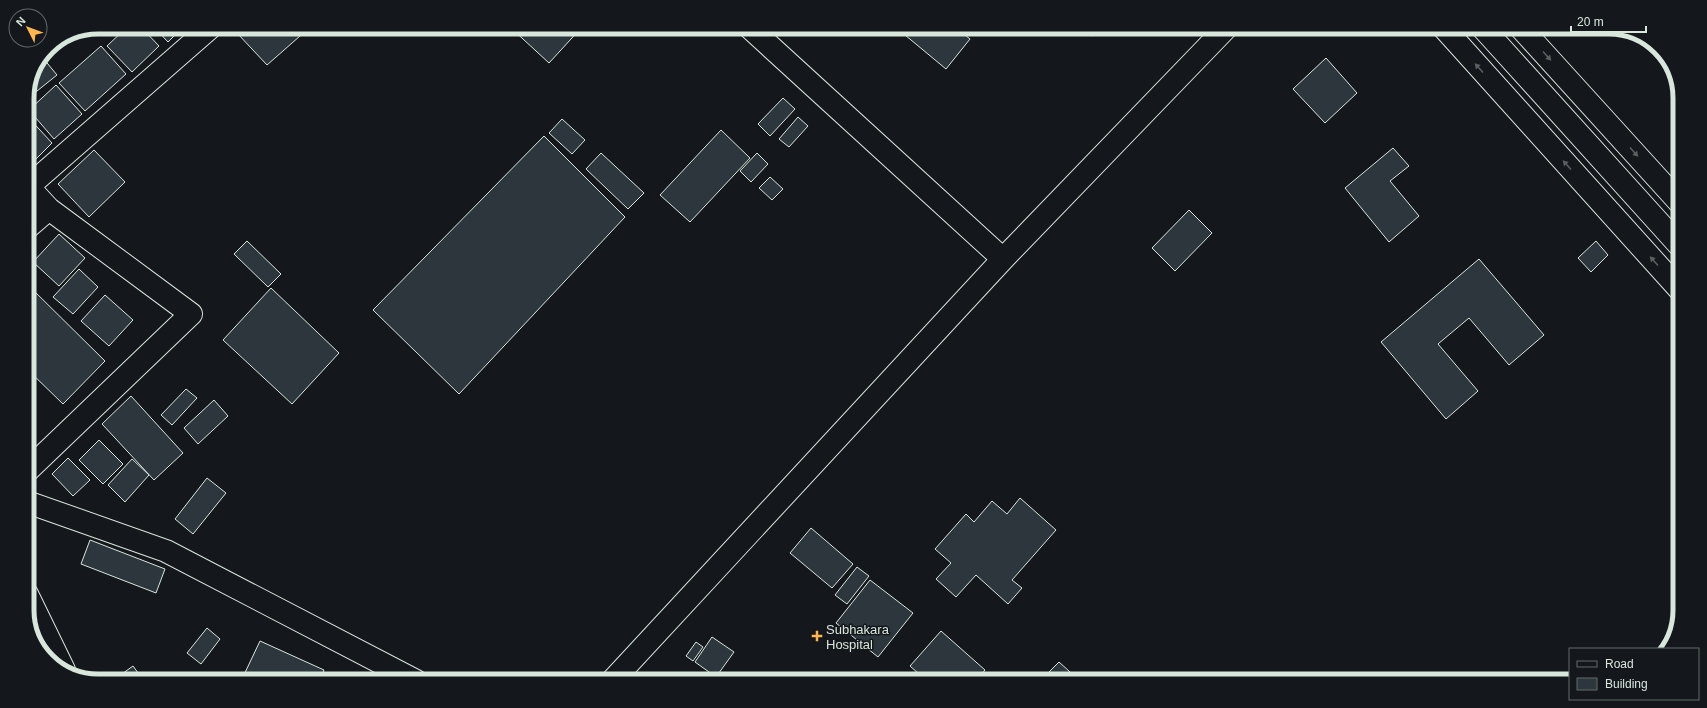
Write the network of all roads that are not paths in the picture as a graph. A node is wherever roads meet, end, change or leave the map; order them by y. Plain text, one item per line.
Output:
1 (203, 34) edge
2 (757, 34) edge
3 (1220, 34) edge
4 (1448, 34) edge
5 (1488, 34) edge
6 (1526, 34) edge
7 (34, 181) edge
8 (34, 193) edge
9 (1673, 195) edge
10 (49, 209) junction
11 (34, 222) edge
12 (1673, 238) edge
13 (1003, 259) junction
14 (1673, 282) edge
15 (34, 464) edge
16 (34, 504) edge
17 (34, 608) edge
18 (60, 661) edge
19 (403, 674) edge
20 (618, 674) edge

1 - 7 street
2 - 13 street
3 - 13 street
14 -> 4 street
5 - 12 street
6 -> 9 street
8 - 10 street
10 - 11 street
10 - 15 street
13 - 20 street
16 - 19 street
17 - 18 street

